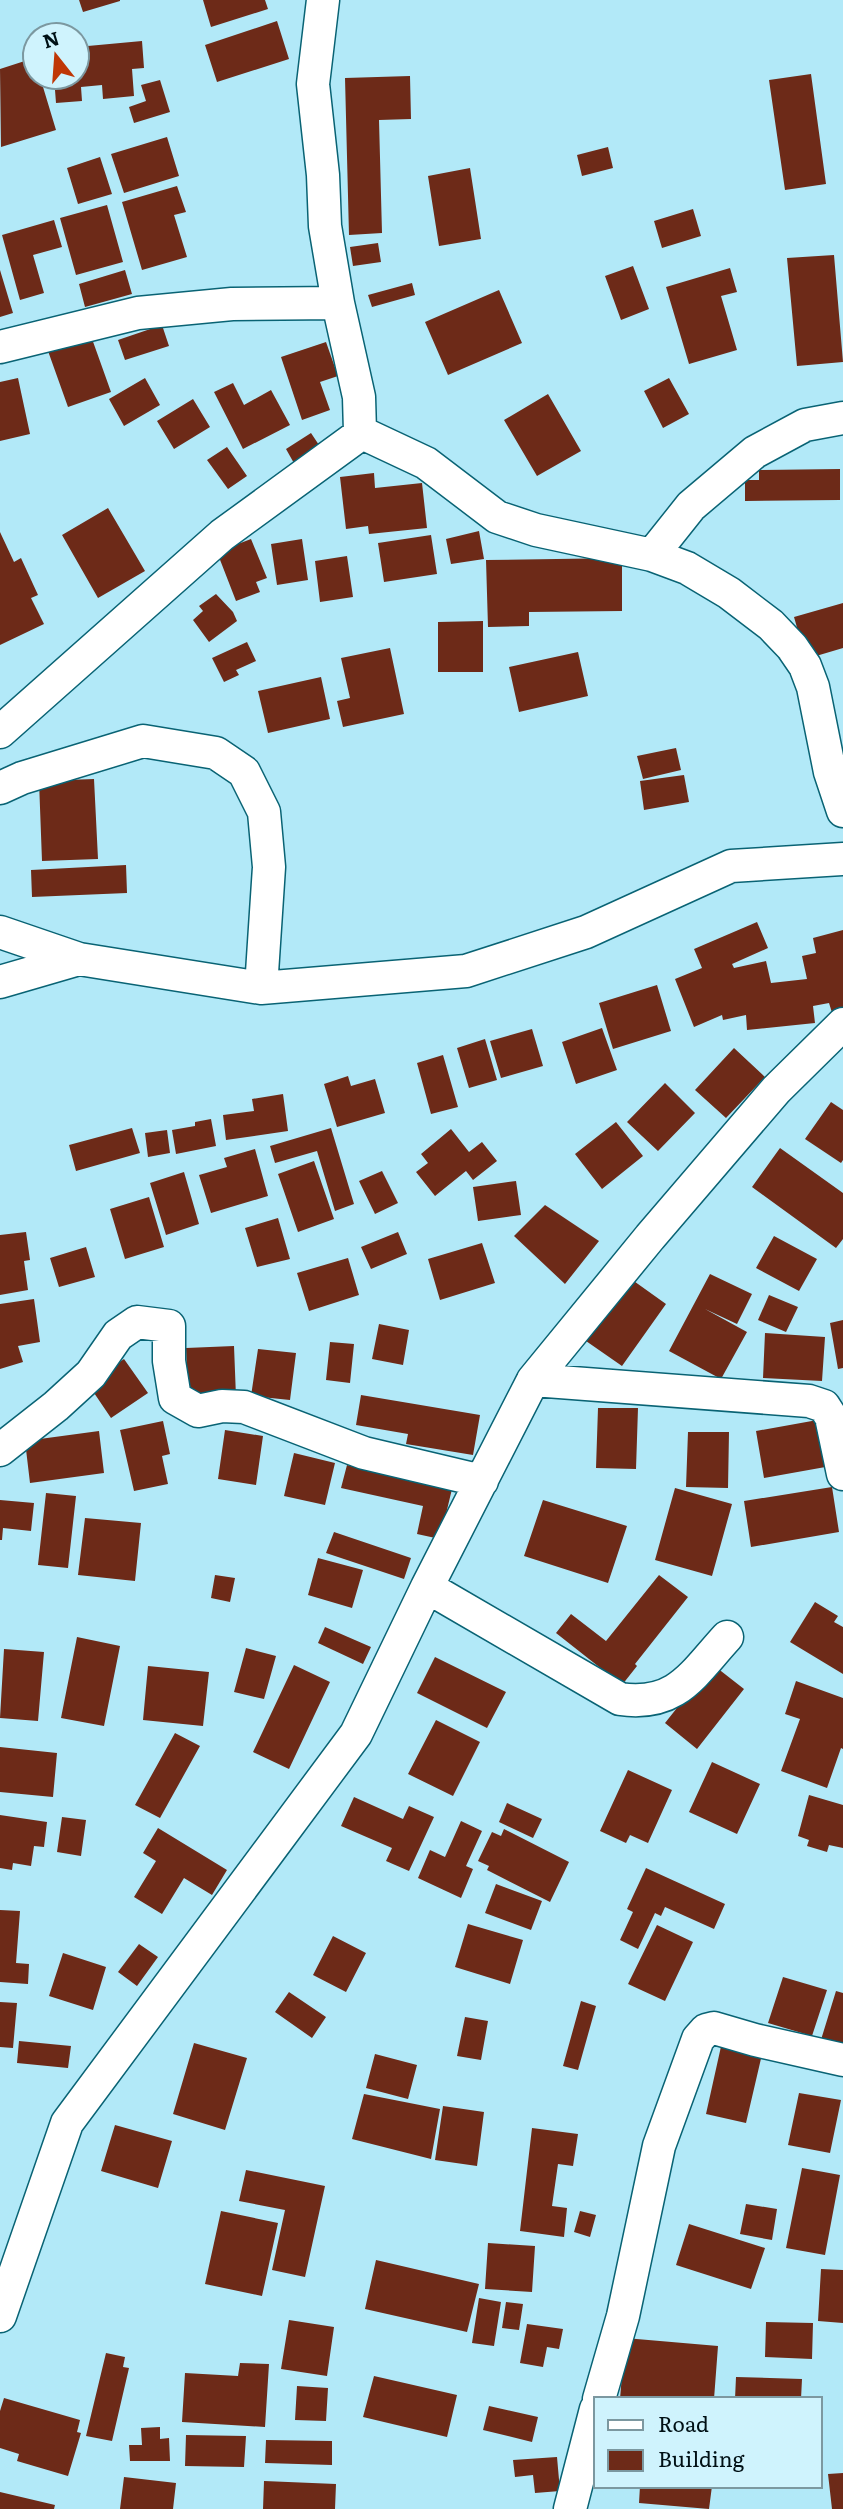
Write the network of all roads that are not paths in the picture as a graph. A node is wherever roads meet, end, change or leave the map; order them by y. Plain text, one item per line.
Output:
1 (323, 0) edge
2 (338, 303) junction
3 (0, 346) edge
4 (843, 418) edge
5 (360, 432) junction
6 (652, 555) junction
7 (0, 732) edge
8 (836, 770) edge
9 (0, 788) edge
10 (843, 811) edge
11 (843, 859) edge
12 (0, 932) edge
13 (79, 959) junction
14 (0, 982) edge
15 (261, 988) junction
16 (843, 1024) edge
17 (533, 1380) junction
18 (0, 1450) edge
19 (843, 1474) edge
20 (482, 1481) junction
21 (427, 1587) junction
22 (727, 1637) dead end
23 (843, 2060) edge
24 (0, 2316) edge
25 (600, 2397) edge
26 (594, 2417) edge
27 (570, 2509) edge

1 - 2 street
2 - 3 street
2 - 5 street
4 - 6 street
5 - 6 street
5 - 7 street
6 - 8 street
8 - 10 street
9 - 15 street
11 - 15 street
12 - 13 street
13 - 14 street
13 - 15 street
16 - 17 street
17 - 19 street
17 - 20 street
18 - 20 street
20 - 21 street
21 - 22 street
21 - 24 street
23 - 25 street
26 - 27 street

